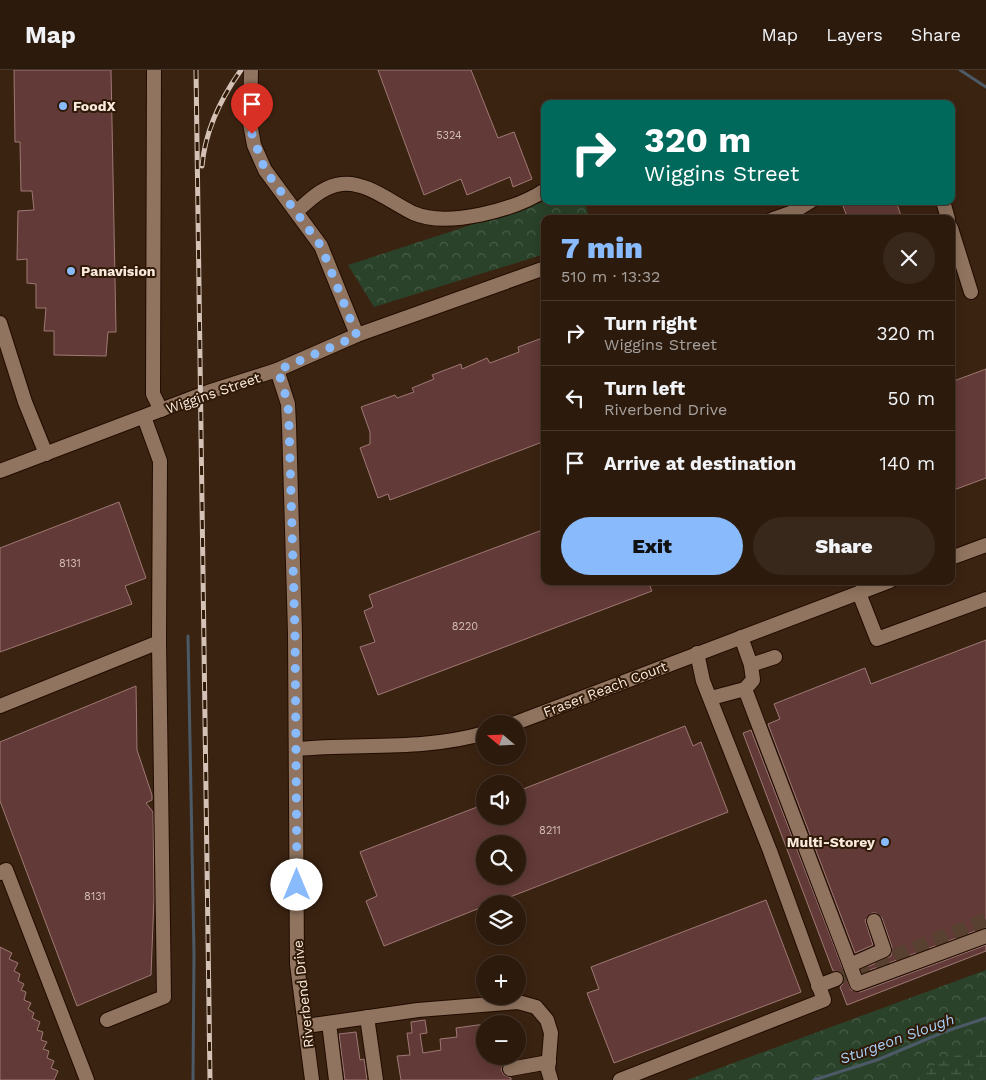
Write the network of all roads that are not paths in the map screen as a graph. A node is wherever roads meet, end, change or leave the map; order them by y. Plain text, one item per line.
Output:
1 (154, 70) edge
2 (251, 70) edge
3 (541, 192) edge
4 (804, 205) edge
5 (297, 210) junction
6 (784, 215) edge
7 (955, 241) edge
8 (541, 270) edge
9 (971, 292) dead end
10 (0, 323) edge
11 (357, 336) junction
12 (278, 370) junction
13 (161, 410) junction
14 (144, 417) junction
15 (46, 454) junction
16 (0, 471) edge
17 (986, 545) edge
18 (955, 557) edge
19 (880, 585) edge
20 (859, 593) junction
21 (986, 599) edge
22 (741, 637) junction
23 (159, 642) junction
24 (697, 653) junction
25 (776, 657) dead end
26 (751, 665) junction
27 (745, 689) junction
28 (711, 698) junction
29 (0, 706) edge
30 (526, 719) edge
31 (476, 735) edge
32 (296, 749) junction
33 (0, 873) edge
34 (874, 921) dead end
35 (986, 936) edge
36 (850, 964) junction
37 (836, 979) tunnel mouth
38 (818, 986) junction
39 (367, 1017) junction
40 (107, 1020) dead end
41 (329, 1023) junction
42 (306, 1026) junction
43 (549, 1062) junction
44 (510, 1069) dead end
45 (87, 1080) edge
46 (312, 1080) edge
47 (336, 1080) edge
48 (376, 1080) edge
49 (551, 1080) edge
50 (620, 1080) edge

1 - 13 street
2 - 5 street
3 - 5 street
4 - 6 street
5 - 11 street
7 - 9 street
8 - 11 street, Wiggins Street
10 - 15 street
11 - 12 street, Wiggins Street
12 - 13 street, Wiggins Street
12 - 32 street, Riverbend Drive
13 - 14 street, Wiggins Street
14 - 15 street, Wiggins Street
14 - 23 street
15 - 16 street, Wiggins Street
17 - 18 street
19 - 20 street, Fraser Reach Court
20 - 21 street
20 - 22 street, Fraser Reach Court
22 - 24 street, Fraser Reach Court
22 - 26 street
23 - 29 street
23 - 40 street
24 - 28 street
24 - 30 street, Fraser Reach Court
25 - 26 street
26 - 27 street
27 - 28 street
27 - 36 street
28 - 38 street
31 - 32 street
32 - 42 street, Riverbend Drive
33 - 45 street
34 - 36 street
35 - 36 street
37 - 38 street
38 - 50 street
39 - 41 street
39 - 43 street
39 - 48 street
41 - 42 street
41 - 47 street
42 - 46 street, Riverbend Drive
43 - 44 street
43 - 49 street

